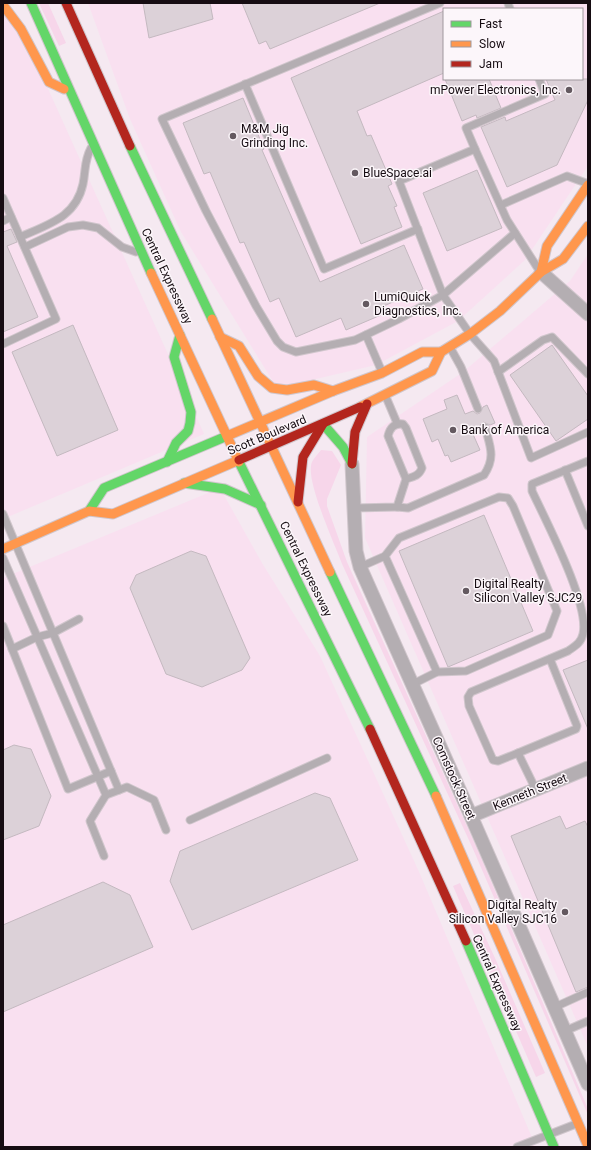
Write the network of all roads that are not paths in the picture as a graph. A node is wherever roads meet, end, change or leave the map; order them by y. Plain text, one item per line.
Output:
1 (31, 3) edge
2 (66, 3) edge
3 (440, 3) edge
4 (3, 5) edge
5 (539, 80) edge
6 (246, 84) junction
7 (69, 91) junction
8 (93, 144) junction
9 (474, 149) junction
10 (588, 185) edge
11 (3, 198) edge
12 (500, 205) junction
13 (11, 217) junction
14 (3, 221) edge
15 (588, 226) edge
16 (418, 229) junction
17 (515, 233) junction
18 (20, 237) junction
19 (25, 247) junction
20 (144, 255) junction
21 (541, 272) junction
22 (443, 295) junction
23 (588, 314) edge
24 (470, 334) junction
25 (180, 335) junction
26 (366, 335) junction
27 (219, 337) junction
28 (3, 344) edge
29 (450, 347) junction
30 (441, 352) junction
31 (498, 372) junction
32 (382, 373) junction
33 (588, 374) edge
34 (333, 391) junction
35 (385, 395) junction
36 (367, 404) junction
37 (478, 409) dead end
38 (260, 423) junction
39 (397, 423) junction
40 (323, 424) junction
41 (485, 427) dead end
42 (588, 432) edge
43 (227, 436) junction
44 (271, 446) junction
45 (239, 460) junction
46 (588, 461) edge
47 (167, 462) junction
48 (352, 464) junction
49 (566, 470) junction
50 (406, 479) junction
51 (184, 483) junction
52 (298, 502) junction
53 (261, 505) junction
54 (397, 507) junction
55 (354, 508) junction
56 (89, 511) junction
57 (3, 514) edge
58 (588, 526) edge
59 (16, 543) junction
60 (3, 549) edge
61 (385, 556) junction
62 (3, 558) edge
63 (360, 567) junction
64 (79, 618) dead end
65 (586, 618) edge
66 (3, 626) edge
67 (53, 633) junction
68 (37, 637) junction
69 (12, 649) junction
70 (550, 659) junction
71 (437, 672) junction
72 (412, 684) junction
73 (518, 753) junction
74 (327, 758) dead end
75 (588, 768) edge
76 (111, 770) junction
77 (98, 776) junction
78 (119, 790) junction
79 (536, 790) junction
80 (106, 795) junction
81 (471, 816) junction
82 (190, 820) dead end
83 (166, 830) dead end
84 (104, 856) dead end
85 (588, 992) edge
86 (555, 1007) junction
87 (588, 1021) edge
88 (565, 1031) junction
89 (588, 1084) edge
90 (578, 1123) junction
91 (549, 1134) junction
92 (588, 1146) edge
93 (517, 1147) edge
94 (554, 1147) edge

1 - 7 main road, Central Expressway
2 - 27 main road, Central Expressway
3 - 6 lane
4 - 7 main road
5 - 9 lane
6 - 16 lane
6 - 26 lane
7 - 8 main road, Central Expressway
8 - 18 lane
8 - 20 main road, Central Expressway
9 - 12 lane
9 - 16 lane
10 - 12 lane
10 - 21 main road
11 - 13 lane
12 - 17 lane
13 - 14 lane
13 - 18 lane
15 - 21 main road, Scott Boulevard
16 - 22 lane
17 - 21 lane
17 - 22 lane
18 - 19 lane
19 - 20 lane
19 - 28 lane
20 - 25 main road, Central Expressway
21 - 23 street
21 - 24 main road, Scott Boulevard
22 - 24 lane
22 - 26 lane
24 - 29 main road, Scott Boulevard
24 - 31 lane
25 - 43 main road, Central Expressway
25 - 47 main road
26 - 32 lane
27 - 34 main road
27 - 38 main road, Central Expressway
29 - 30 main road, Scott Boulevard
29 - 37 lane
30 - 32 main road, Scott Boulevard
30 - 35 main road, Scott Boulevard
31 - 33 lane
31 - 42 lane
32 - 34 main road, Scott Boulevard
34 - 38 main road, Scott Boulevard
35 - 36 main road, Scott Boulevard
35 - 39 lane
36 - 40 main road, Scott Boulevard
36 - 48 main road
38 - 43 main road, Scott Boulevard
38 - 44 main road, Central Expressway
39 - 50 lane
39 - 50 lane
40 - 44 main road, Scott Boulevard
40 - 48 main road
40 - 52 main road
41 - 54 lane
43 - 45 main road, Central Expressway
43 - 47 main road, Scott Boulevard
44 - 45 main road, Scott Boulevard
44 - 52 main road, Central Expressway
45 - 51 main road, Scott Boulevard
45 - 53 main road, Central Expressway
46 - 49 lane
47 - 56 main road, Scott Boulevard
48 - 55 street, Comstock Street
49 - 58 lane
49 - 65 lane
50 - 54 lane
51 - 53 main road
51 - 56 main road, Scott Boulevard
52 - 90 main road, Central Expressway
53 - 91 main road, Central Expressway
54 - 55 lane
55 - 63 street, Comstock Street
56 - 59 main road
57 - 59 lane
59 - 60 main road
59 - 67 lane
61 - 63 lane
61 - 71 lane
61 - 71 lane
62 - 68 lane
63 - 72 street, Comstock Street
64 - 67 lane
65 - 70 lane
66 - 69 lane
67 - 68 lane
67 - 76 lane
68 - 69 lane
68 - 77 lane
69 - 77 lane
70 - 73 lane
70 - 73 lane
71 - 72 lane
72 - 81 street, Comstock Street
73 - 79 lane
74 - 82 lane
75 - 79 street, Kenneth Street
76 - 77 lane
76 - 78 lane
77 - 80 lane
78 - 80 lane
78 - 83 lane
79 - 81 street, Kenneth Street
80 - 84 lane
81 - 86 street, Comstock Street
85 - 86 lane
86 - 88 street, Comstock Street
87 - 88 lane
88 - 89 street, Comstock Street
90 - 91 lane
90 - 92 main road, Central Expressway
91 - 93 lane
91 - 94 main road, Central Expressway

